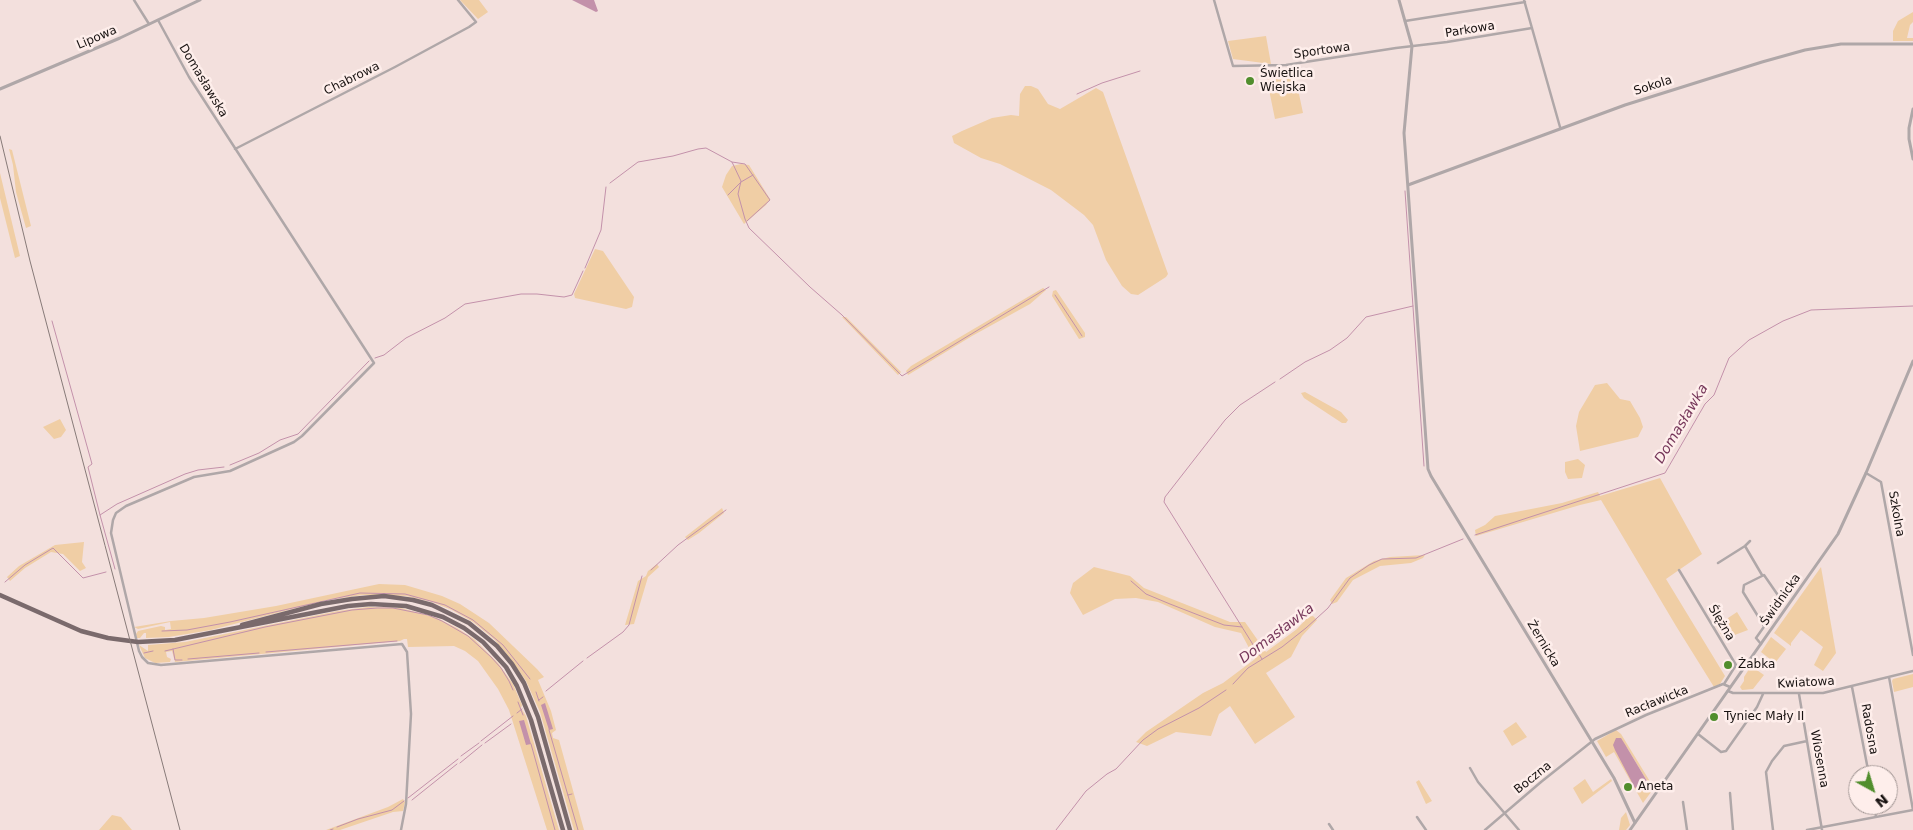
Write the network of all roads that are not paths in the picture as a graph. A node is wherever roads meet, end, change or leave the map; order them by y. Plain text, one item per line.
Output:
1 (134, 0) edge
2 (200, 0) edge
3 (458, 0) edge
4 (1214, 0) edge
5 (1399, 0) edge
6 (1524, 1) edge
7 (158, 20) junction
8 (1405, 21) junction
9 (150, 25) junction
10 (1532, 28) junction
11 (1913, 44) edge
12 (1412, 46) junction
13 (0, 89) edge
14 (1913, 109) edge
15 (1560, 127) junction
16 (234, 149) junction
17 (1913, 159) edge
18 (1408, 185) junction
19 (1913, 361) edge
20 (1866, 473) junction
21 (1750, 541) dead end
22 (1745, 546) junction
23 (1718, 563) dead end
24 (1679, 570) dead end
25 (1762, 574) junction
26 (1790, 590) dead end
27 (0, 595) edge
28 (1782, 601) junction
29 (1764, 626) junction
30 (217, 632) junction
31 (1761, 644) junction
32 (1913, 655) edge
33 (1913, 671) edge
34 (1889, 677) junction
35 (1723, 684) junction
36 (1852, 687) junction
37 (1729, 689) junction
38 (1764, 694) junction
39 (1799, 694) junction
40 (1697, 734) junction
41 (1807, 741) junction
42 (1593, 742) junction
43 (1866, 765) edge
44 (1470, 768) dead end
45 (1730, 793) dead end
46 (1683, 802) dead end
47 (1913, 810) edge
48 (1504, 813) junction
49 (1417, 817) dead end
50 (1876, 817) joint
51 (1635, 823) junction
52 (1329, 824) dead end
53 (1632, 829) edge
54 (1822, 829) edge
55 (401, 830) edge
56 (563, 830) edge
57 (570, 830) edge
58 (1333, 830) edge
59 (1426, 830) edge
60 (1486, 830) edge
61 (1519, 830) edge
62 (1687, 830) edge
63 (1733, 830) edge
64 (1773, 830) edge
65 (1807, 830) edge

1 - 9 street
2 - 7 street, Lipowa
3 - 16 street, Chabrowa
4 - 12 street, Sportowa
5 - 8 street
6 - 8 street
6 - 10 street
7 - 9 street, Lipowa
7 - 16 street, Domasławska
8 - 12 street
9 - 13 street, Lipowa
10 - 12 street, Parkowa
10 - 15 street
11 - 15 street, Sokola
12 - 18 street
14 - 17 street
15 - 18 street, Sokola
16 - 55 street, Domasławska
18 - 42 street, Żernicka
19 - 20 street, Świdnicka
20 - 31 street, Świdnicka
20 - 32 street, Szkolna
21 - 22 street
22 - 23 street
22 - 25 street
24 - 35 street, Ślężna
25 - 28 street
25 - 29 street
26 - 28 street
27 - 30 highway
28 - 29 street
29 - 31 street
30 - 56 highway
30 - 57 highway
31 - 37 street, Świdnicka
33 - 34 street, Kwiatowa
34 - 36 street, Kwiatowa
34 - 47 street
35 - 37 street
35 - 42 street, Racławicka
36 - 39 street, Kwiatowa
36 - 43 street, Radosna
37 - 38 street, Kwiatowa
37 - 40 street, Świdnicka
38 - 39 street, Kwiatowa
38 - 40 street
39 - 41 street, Wiosenna
40 - 51 street, Świdnicka
41 - 54 street, Wiosenna
41 - 64 street
42 - 48 street, Boczna
42 - 51 street, Żernicka
44 - 48 street
45 - 63 street
46 - 62 street
47 - 50 street
48 - 60 street, Boczna
48 - 61 street
49 - 59 street
50 - 54 street
51 - 53 street, Świdnicka
52 - 58 street
54 - 65 street

